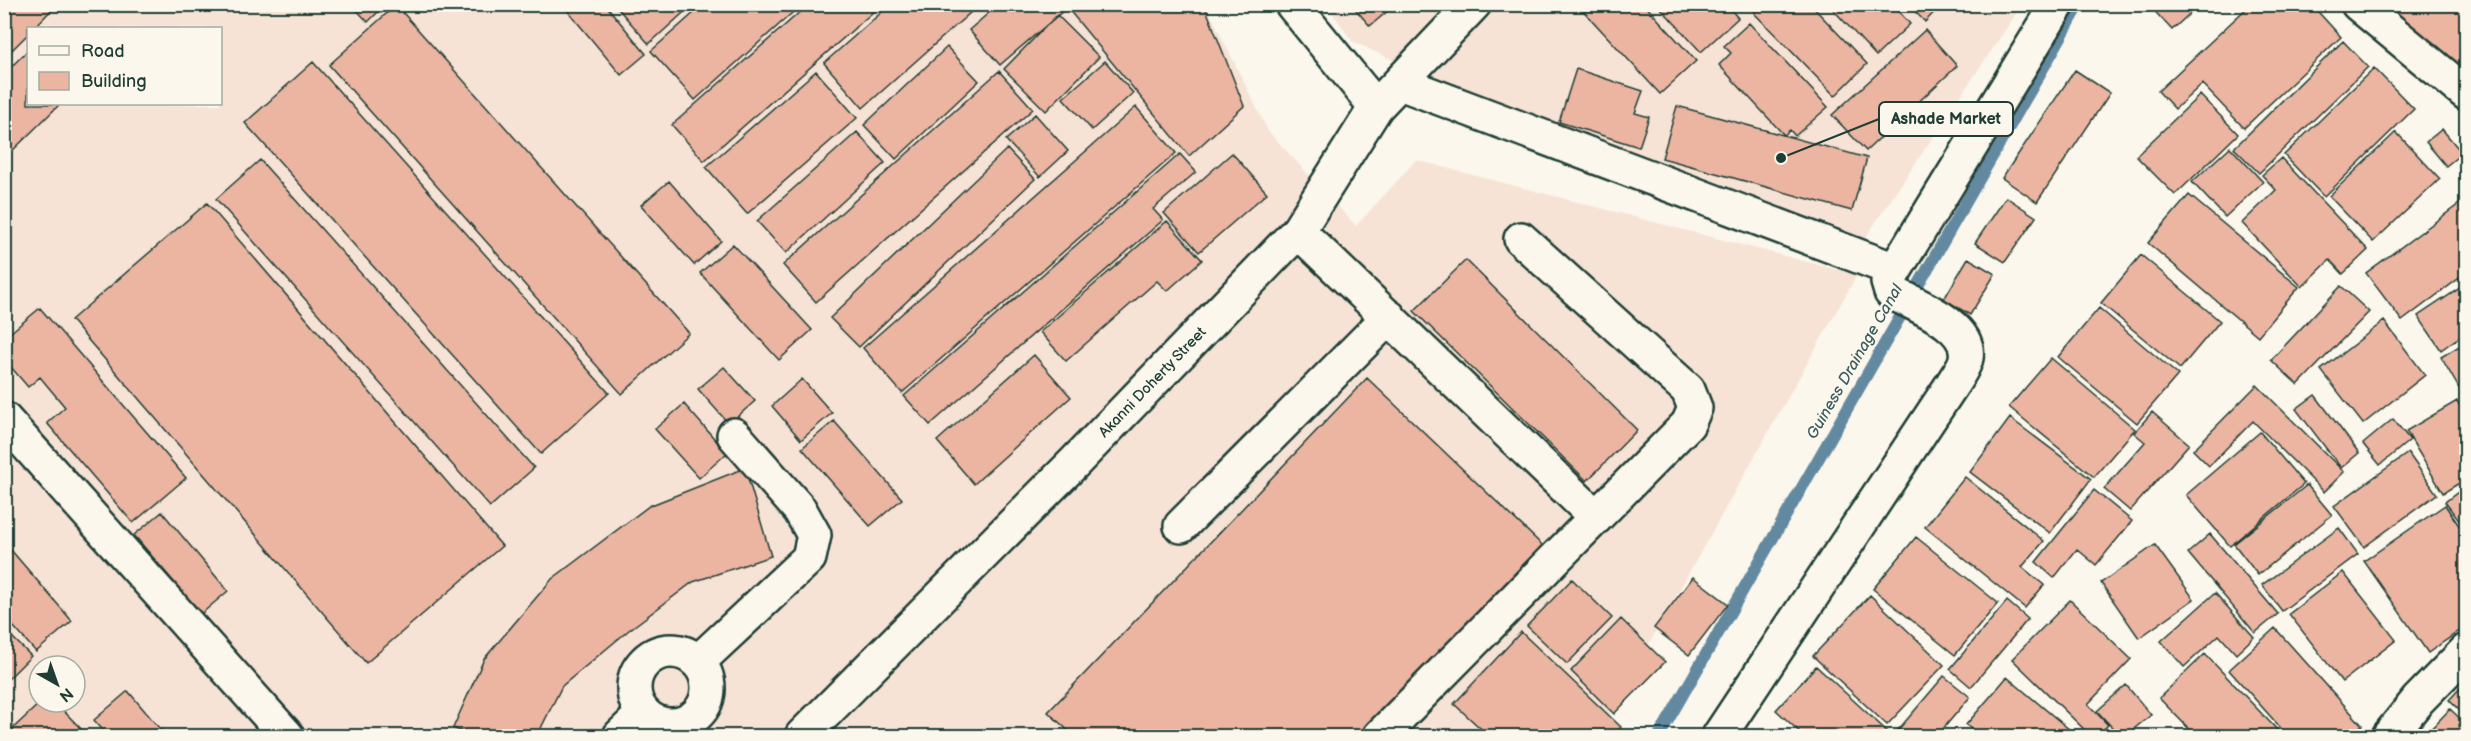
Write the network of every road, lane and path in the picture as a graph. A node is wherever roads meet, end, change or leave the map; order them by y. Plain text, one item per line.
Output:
1 (1292, 4) edge
2 (1474, 4) edge
3 (2058, 4) edge
4 (2358, 4) edge
5 (1400, 83) junction
6 (2466, 93) edge
7 (1376, 107) junction
8 (1298, 231) junction
9 (1521, 239) dead end
10 (1899, 285) junction
11 (1389, 317) junction
12 (4, 419) edge
13 (734, 435) dead end
14 (1596, 517) junction
15 (1181, 526) dead end
16 (2466, 651) edge
17 (698, 662) junction
18 (643, 714) junction
19 (706, 726) edge
20 (287, 736) edge
21 (620, 736) edge
22 (802, 736) edge
23 (1380, 736) edge
24 (1719, 736) edge
25 (2389, 736) edge

1 - 7 street
2 - 5 street, Akanni Doherty Street
3 - 10 street
4 - 6 street
5 - 7 street, Akanni Doherty Street
5 - 10 street
7 - 8 street, Akanni Doherty Street
8 - 11 street
8 - 22 street, Akanni Doherty Street
9 - 14 street
10 - 24 street
11 - 14 street
11 - 15 street
12 - 20 street
13 - 17 street
14 - 23 street
16 - 25 street
17 - 18 street
17 - 19 street
18 - 19 street
18 - 21 street

